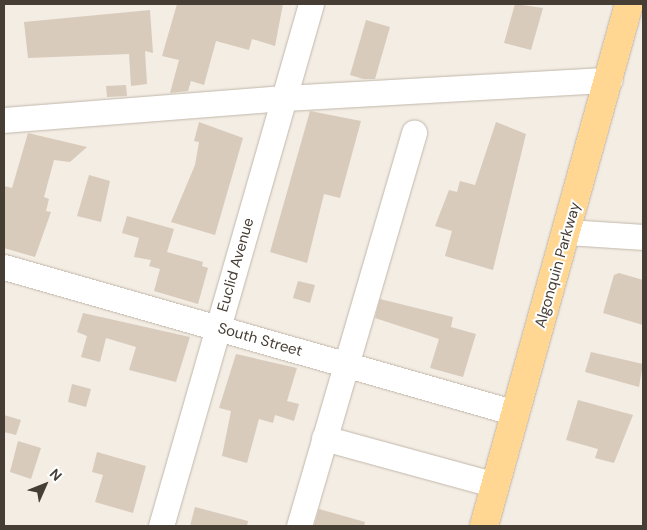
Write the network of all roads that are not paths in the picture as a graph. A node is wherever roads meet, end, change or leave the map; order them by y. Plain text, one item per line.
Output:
1 (311, 4) edge
2 (629, 4) edge
3 (610, 80) junction
4 (284, 98) junction
5 (4, 120) edge
6 (414, 132) dead end
7 (568, 232) junction
8 (643, 237) edge
9 (4, 268) edge
10 (218, 328) junction
11 (345, 364) junction
12 (516, 413) junction
13 (324, 438) junction
14 (496, 485) junction
15 (161, 526) edge
16 (299, 526) edge
17 (484, 526) edge

1 - 4 street, Euclid Avenue
2 - 3 main road, Algonquin Parkway
3 - 4 street
3 - 7 main road, Algonquin Parkway
4 - 5 street
4 - 10 street, Euclid Avenue
6 - 11 street
7 - 8 street
7 - 12 main road, Algonquin Parkway
9 - 10 street, South Street
10 - 11 street, South Street
10 - 15 street, Euclid Avenue
11 - 12 street, South Street
11 - 13 street
12 - 14 main road, Algonquin Parkway
13 - 14 street
13 - 16 street
14 - 17 main road, Algonquin Parkway

